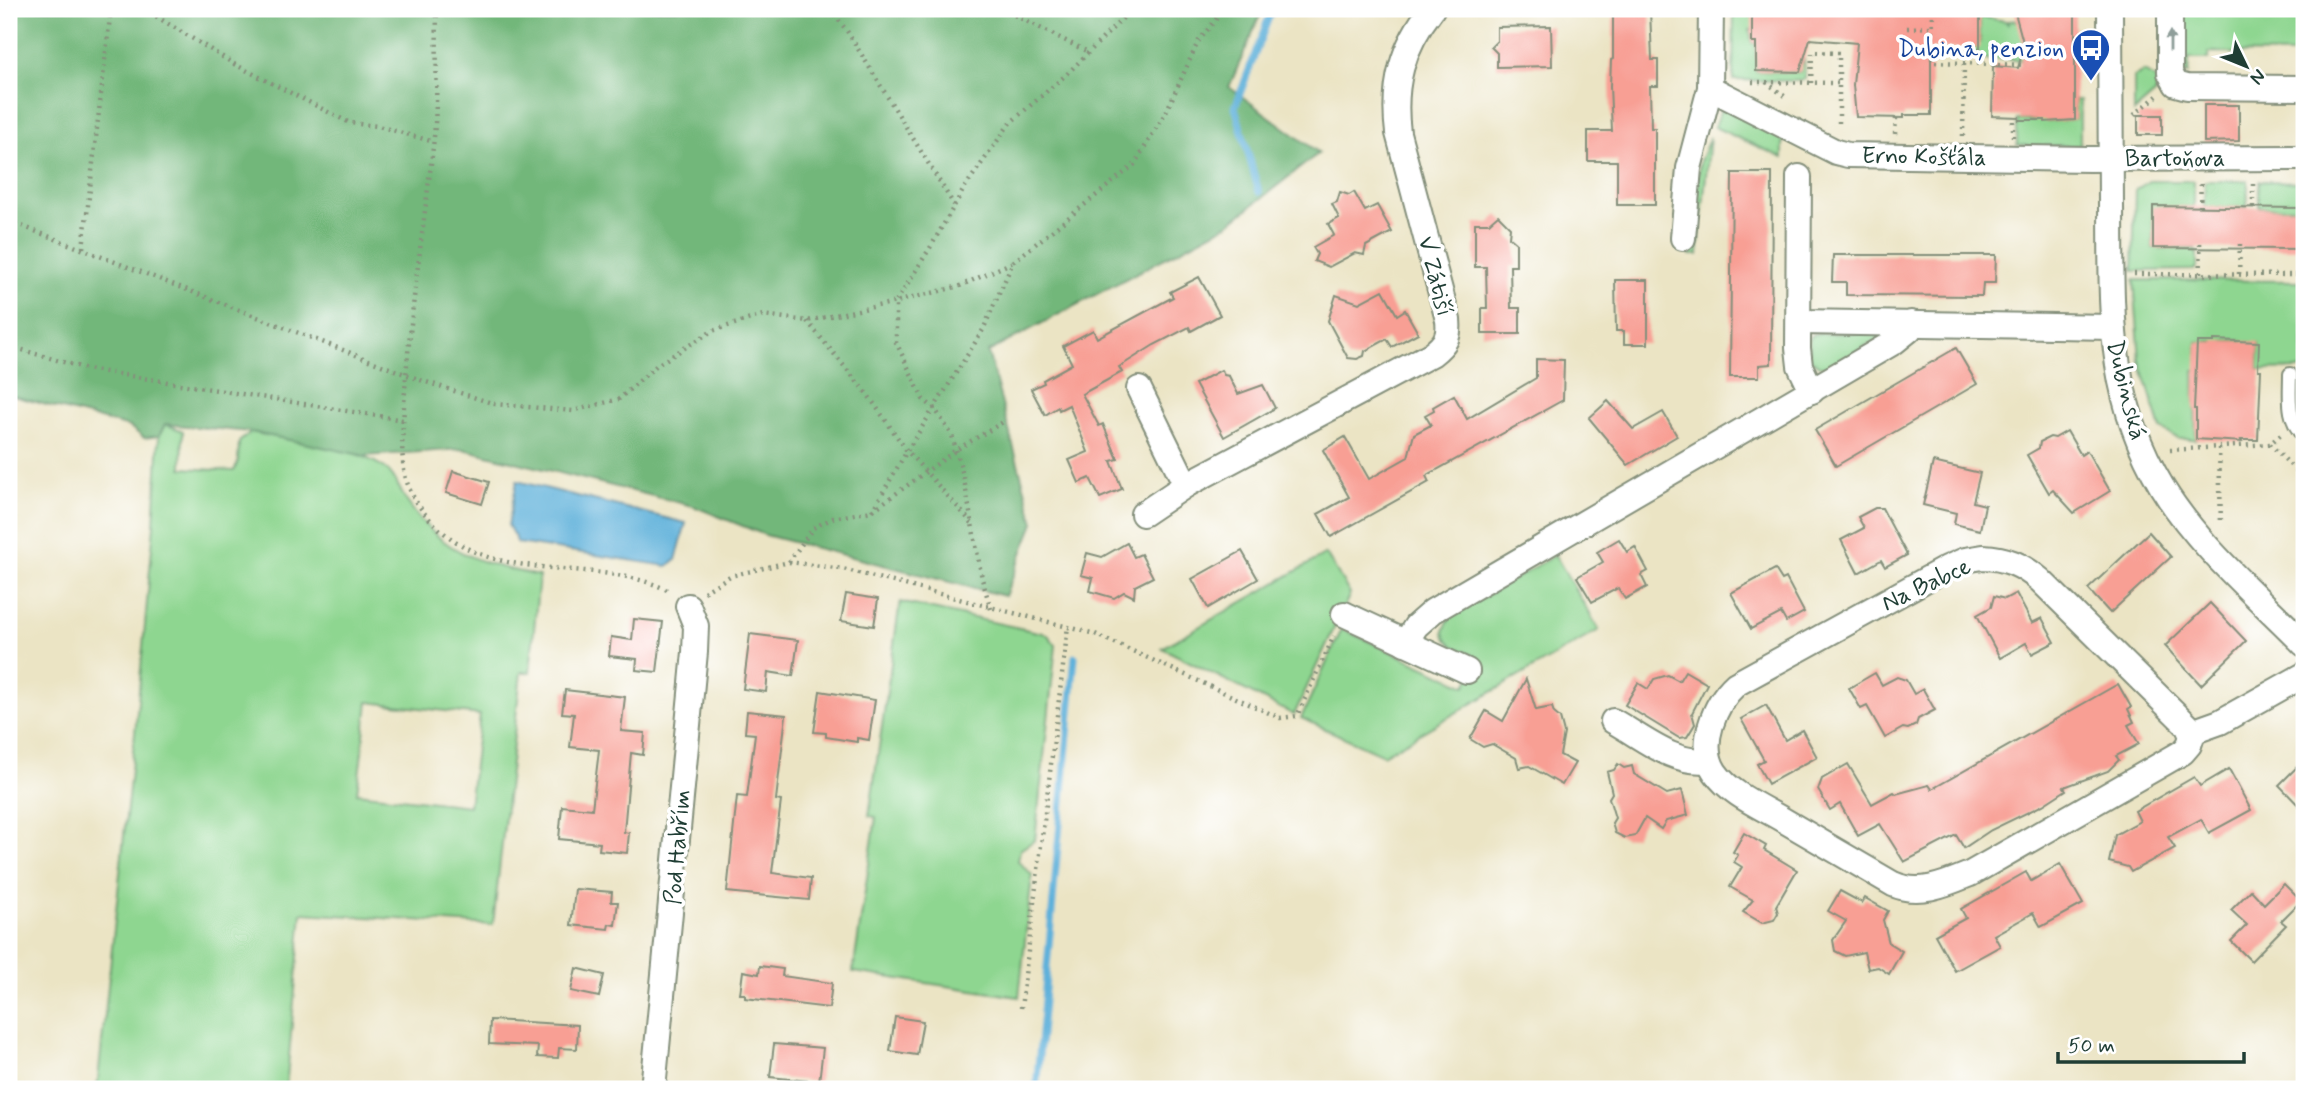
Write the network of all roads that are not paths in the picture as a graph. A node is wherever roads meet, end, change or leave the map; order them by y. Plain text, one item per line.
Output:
1 (1432, 9) edge
2 (1712, 9) edge
3 (2110, 9) edge
4 (2170, 9) edge
5 (1710, 88) junction
6 (2304, 88) edge
7 (2304, 158) edge
8 (2111, 159) junction
9 (1799, 177) dead end
10 (1683, 238) dead end
11 (1799, 322) junction
12 (1911, 323) junction
13 (2112, 327) junction
14 (2290, 374) dead end
15 (1139, 389) dead end
16 (1812, 391) junction
17 (2304, 437) edge
18 (1186, 485) junction
19 (1143, 514) dead end
20 (688, 606) road end
21 (1344, 614) road end
22 (1405, 643) junction
23 (2304, 645) edge
24 (1467, 671) dead end
25 (2304, 675) edge
26 (1613, 720) dead end
27 (2192, 732) junction
28 (1709, 760) junction
29 (653, 1089) edge

1 - 18 street, V Zátiší
2 - 5 street
3 - 8 street, Bartoňova
6 -> 4 street
5 - 8 street, Erno Košťála
5 - 10 street
7 - 8 street, Bartoňova
8 - 13 street, Dubinská
9 - 11 street
11 - 12 street
11 - 16 street
12 - 13 street
12 - 16 street
13 - 23 street, Dubinská
14 - 17 lane
15 - 18 street
16 - 22 street
18 - 19 street, V Zátiší
20 - 29 street, Pod Habřím
21 - 22 street
22 - 24 street
25 - 27 street
26 - 28 street
27 - 28 street
27 - 28 street, Na Babce

